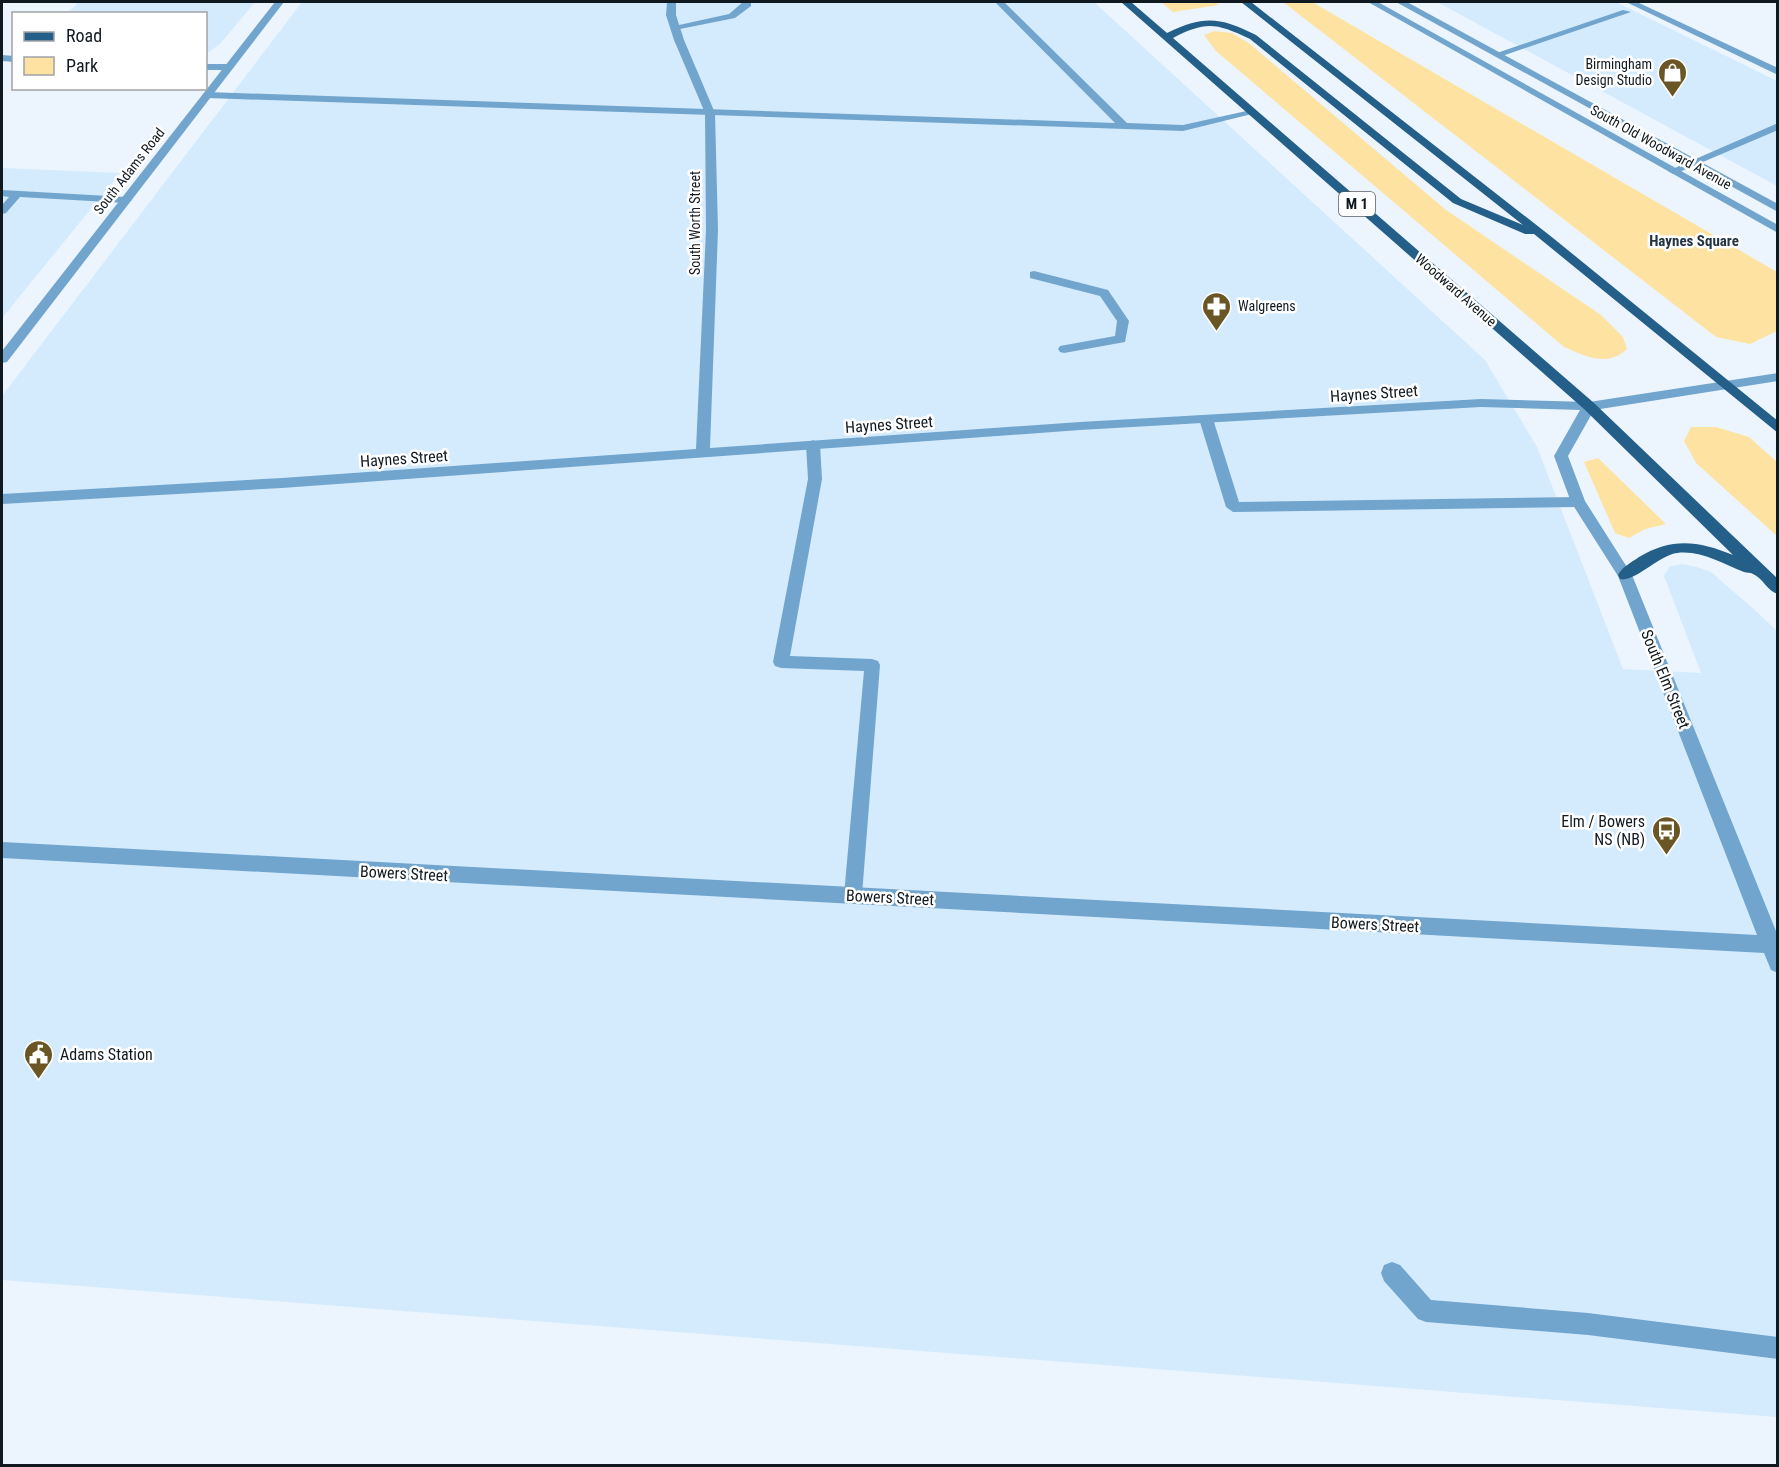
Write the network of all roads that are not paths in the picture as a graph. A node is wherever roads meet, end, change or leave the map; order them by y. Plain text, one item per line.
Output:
1 (279, 2) edge
2 (671, 2) edge
3 (747, 2) edge
4 (999, 2) edge
5 (1125, 2) edge
6 (1246, 2) edge
7 (1372, 2) edge
8 (1401, 2) edge
9 (1631, 2) edge
10 (1626, 12) dead end
11 (675, 27) junction
12 (1166, 38) junction
13 (1499, 54) junction
14 (207, 67) edge
15 (229, 68) junction
16 (1778, 72) edge
17 (207, 95) junction
18 (710, 113) junction
19 (1251, 113) junction
20 (1124, 126) junction
21 (1778, 126) edge
22 (1694, 162) junction
23 (1674, 171) junction
24 (2, 193) edge
25 (17, 194) junction
26 (126, 200) junction
27 (1778, 208) edge
28 (2, 211) edge
29 (1778, 231) edge
30 (1549, 240) junction
31 (1034, 275) dead end
32 (1064, 349) dead end
33 (2, 359) edge
34 (1778, 377) edge
35 (1726, 386) junction
36 (1589, 405) junction
37 (1206, 420) junction
38 (1778, 429) edge
39 (813, 445) junction
40 (703, 453) junction
41 (2, 499) edge
42 (1578, 502) junction
43 (1761, 573) junction
44 (1625, 575) junction
45 (1778, 589) edge
46 (2, 850) edge
47 (853, 895) junction
48 (1774, 945) edge
49 (1778, 964) edge
50 (1392, 1273) dead end
51 (1778, 1348) edge

1 - 15 street, South Adams Road
2 - 11 street, South Worth Street
3 - 11 street
4 - 20 street
5 - 12 main road, Woodward Avenue / M 1
6 - 30 main road
7 - 23 street, South Old Woodward Avenue
8 - 13 street, South Old Woodward Avenue
9 - 16 street
10 - 13 street
11 - 18 street, South Worth Street
12 - 19 main road, Woodward Avenue / M 1
12 - 30 main road
13 - 22 street, South Old Woodward Avenue
14 - 15 street
15 - 17 street, South Adams Road
17 - 18 street
17 - 26 street, South Adams Road
18 - 20 street
18 - 40 street, South Worth Street
19 - 20 street
19 - 36 main road, Woodward Avenue / M 1
21 - 22 street
22 - 23 street
22 - 27 street, South Old Woodward Avenue
23 - 29 street, South Old Woodward Avenue
24 - 25 street
25 - 26 street
25 - 28 street
26 - 33 street, South Adams Road
30 - 35 main road
31 - 32 street
34 - 35 street, Haynes Street
35 - 36 street, Haynes Street
35 - 38 main road
36 - 37 street, Haynes Street
36 - 42 street, South Elm Street
36 - 43 main road, Woodward Avenue / M 1
37 - 39 street, Haynes Street
37 - 42 street
39 - 40 street, Haynes Street
39 - 47 street
40 - 41 street, Haynes Street
42 - 44 street, South Elm Street
43 - 44 main road
43 - 45 main road, Woodward Avenue / M 1
44 - 48 street, South Elm Street
46 - 47 street, Bowers Street
47 - 48 street, Bowers Street
48 - 49 street, South Elm Street
50 - 51 street

